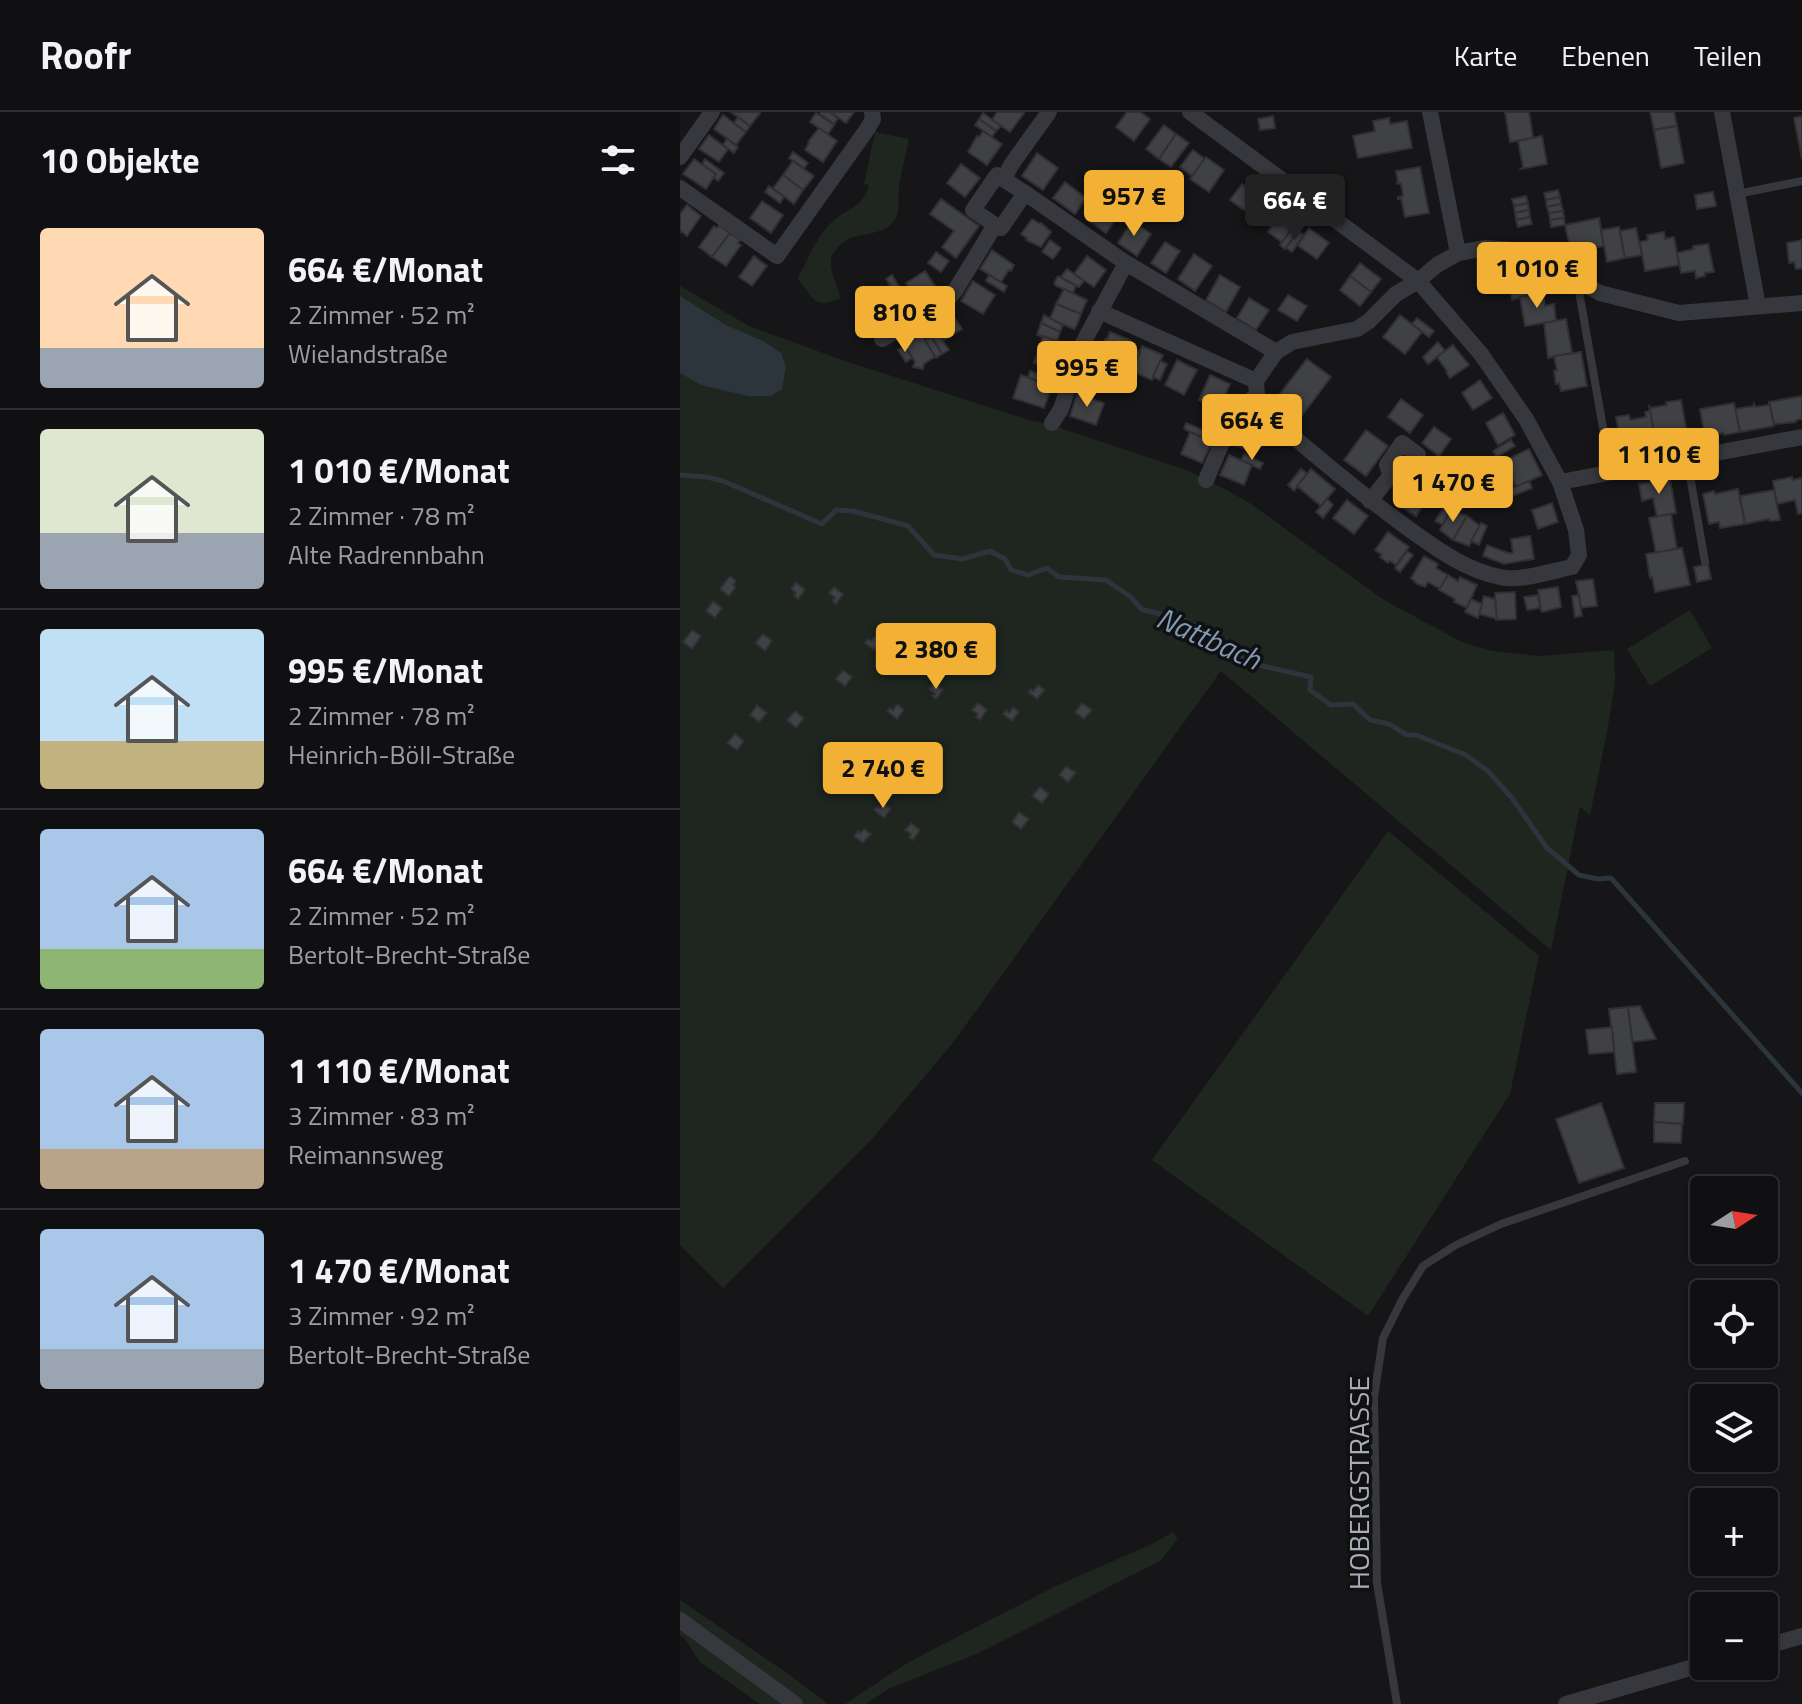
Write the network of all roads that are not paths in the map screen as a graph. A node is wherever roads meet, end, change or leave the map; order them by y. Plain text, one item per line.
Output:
1 (712, 112) edge
2 (872, 112) edge
3 (1049, 112) edge
4 (1190, 112) edge
5 (1430, 112) edge
6 (1722, 112) edge
7 (680, 157) edge
8 (1004, 179) junction
9 (1802, 181) edge
10 (680, 188) edge
11 (1025, 193) junction
12 (1737, 194) junction
13 (995, 225) junction
14 (1458, 253) junction
15 (1126, 263) junction
16 (1576, 279) junction
17 (1418, 281) junction
18 (1802, 303) edge
19 (1758, 306) junction
20 (1099, 311) junction
21 (882, 339) dead end
22 (1276, 352) junction
23 (1256, 388) junction
24 (1052, 423) dead end
25 (1802, 437) edge
26 (1687, 459) junction
27 (1611, 473) junction
28 (1391, 475) dead end
29 (1206, 480) dead end
30 (1560, 482) junction
31 (1370, 501) junction
32 (1705, 562) dead end
33 (1685, 1161) dead end
34 (680, 1620) edge
35 (1802, 1636) edge
36 (1778, 1643) edge
37 (1690, 1668) edge
38 (795, 1704) edge
39 (1397, 1704) edge
40 (1566, 1704) edge

1 - 7 street
2 - 10 street
3 - 8 street
4 - 17 street
5 - 14 street
6 - 12 street
8 - 11 street
8 - 13 street
9 - 12 lane
11 - 13 street
11 - 15 street
12 - 19 street
13 - 21 street
14 - 16 street
14 - 17 street
15 - 20 street
15 - 22 street
16 - 19 street
16 - 27 lane
17 - 22 street
17 - 30 street
18 - 19 street
20 - 23 street
20 - 24 street
22 - 23 street
23 - 29 street
23 - 31 street
25 - 26 street
26 - 27 street
26 - 32 lane
27 - 30 street
28 - 31 street
30 - 31 street
33 - 39 lane, HOBERGSTRASSE
34 - 38 street
35 - 36 street
37 - 40 street

